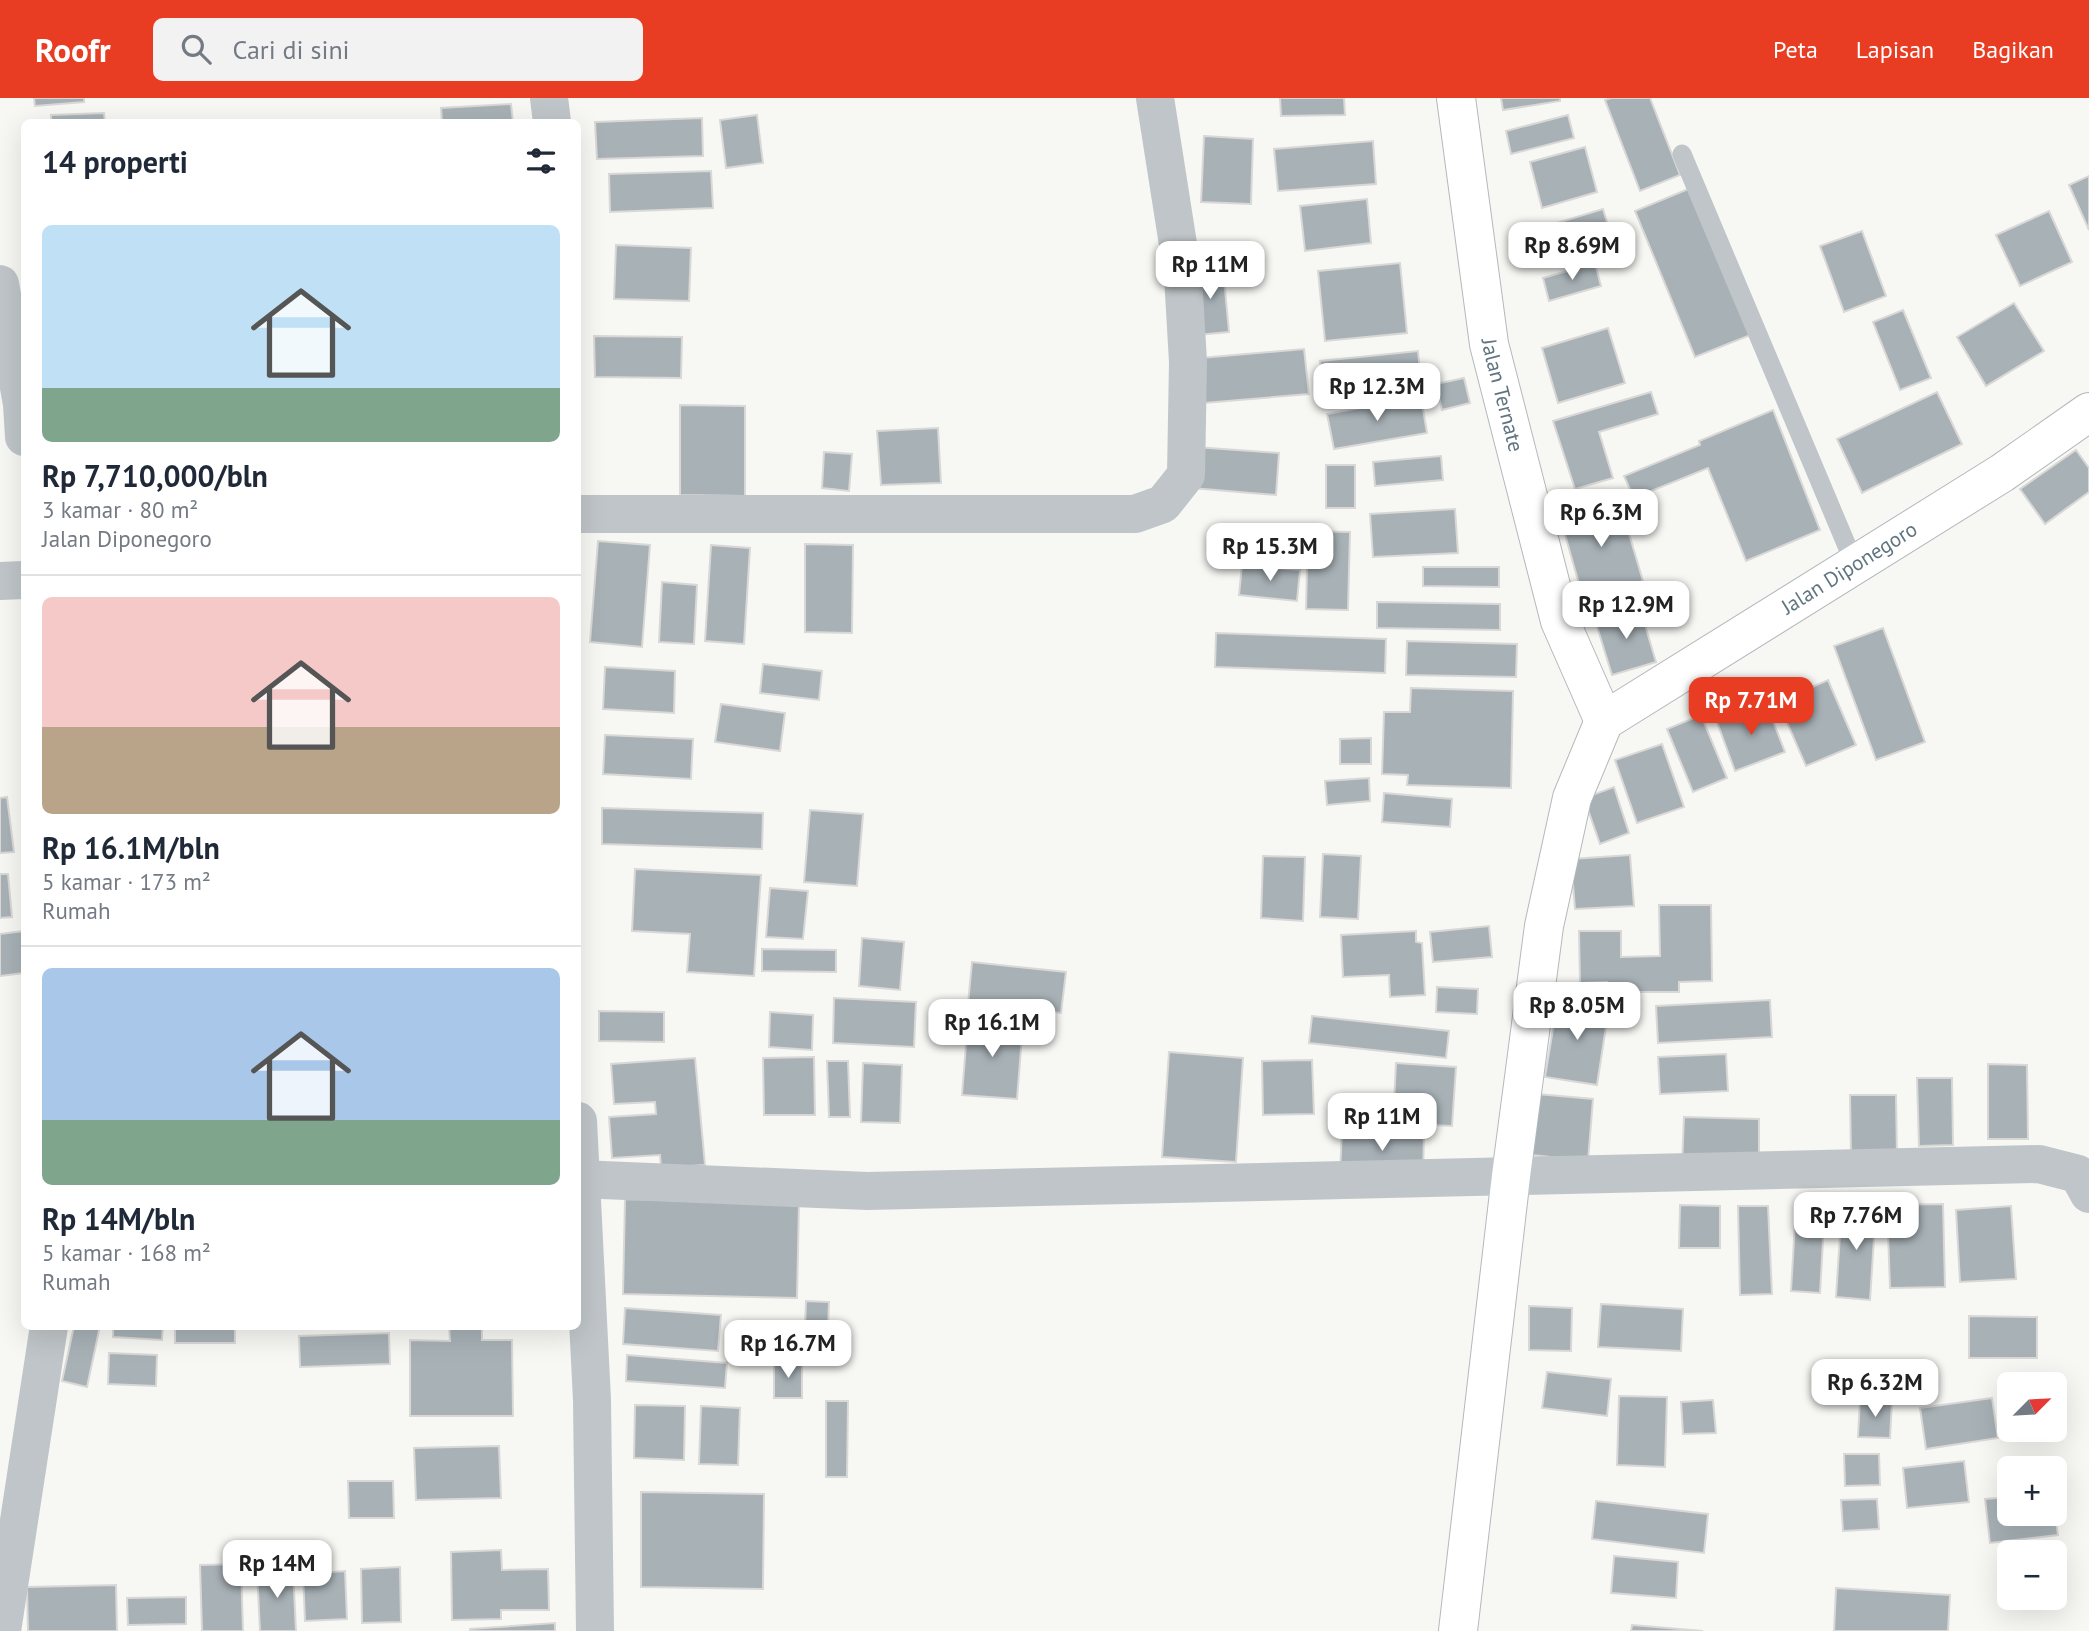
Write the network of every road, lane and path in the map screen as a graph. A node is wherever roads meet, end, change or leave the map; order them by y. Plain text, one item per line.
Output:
1 (550, 98) edge
2 (1155, 98) edge
3 (1456, 98) edge
4 (552, 119) edge
5 (1682, 154) dead end
6 (0, 284) edge
7 (21, 399) edge
8 (2089, 412) edge
9 (581, 514) edge
10 (1855, 565) junction
11 (21, 580) edge
12 (0, 581) edge
13 (1604, 720) junction
14 (1511, 1176) junction
15 (581, 1179) edge
16 (2089, 1194) edge
17 (581, 1226) edge
18 (47, 1330) edge
19 (2, 1631) edge
20 (595, 1631) edge
21 (1458, 1631) edge

1 - 4 street
2 - 9 street
3 - 13 main road, Jalan Ternate
5 - 10 lane
6 - 7 street
8 - 10 main road, Jalan Diponegoro
10 - 13 main road, Jalan Diponegoro
11 - 12 street
13 - 14 main road
14 - 15 street
14 - 16 street
14 - 21 main road
17 - 20 street
18 - 19 street

